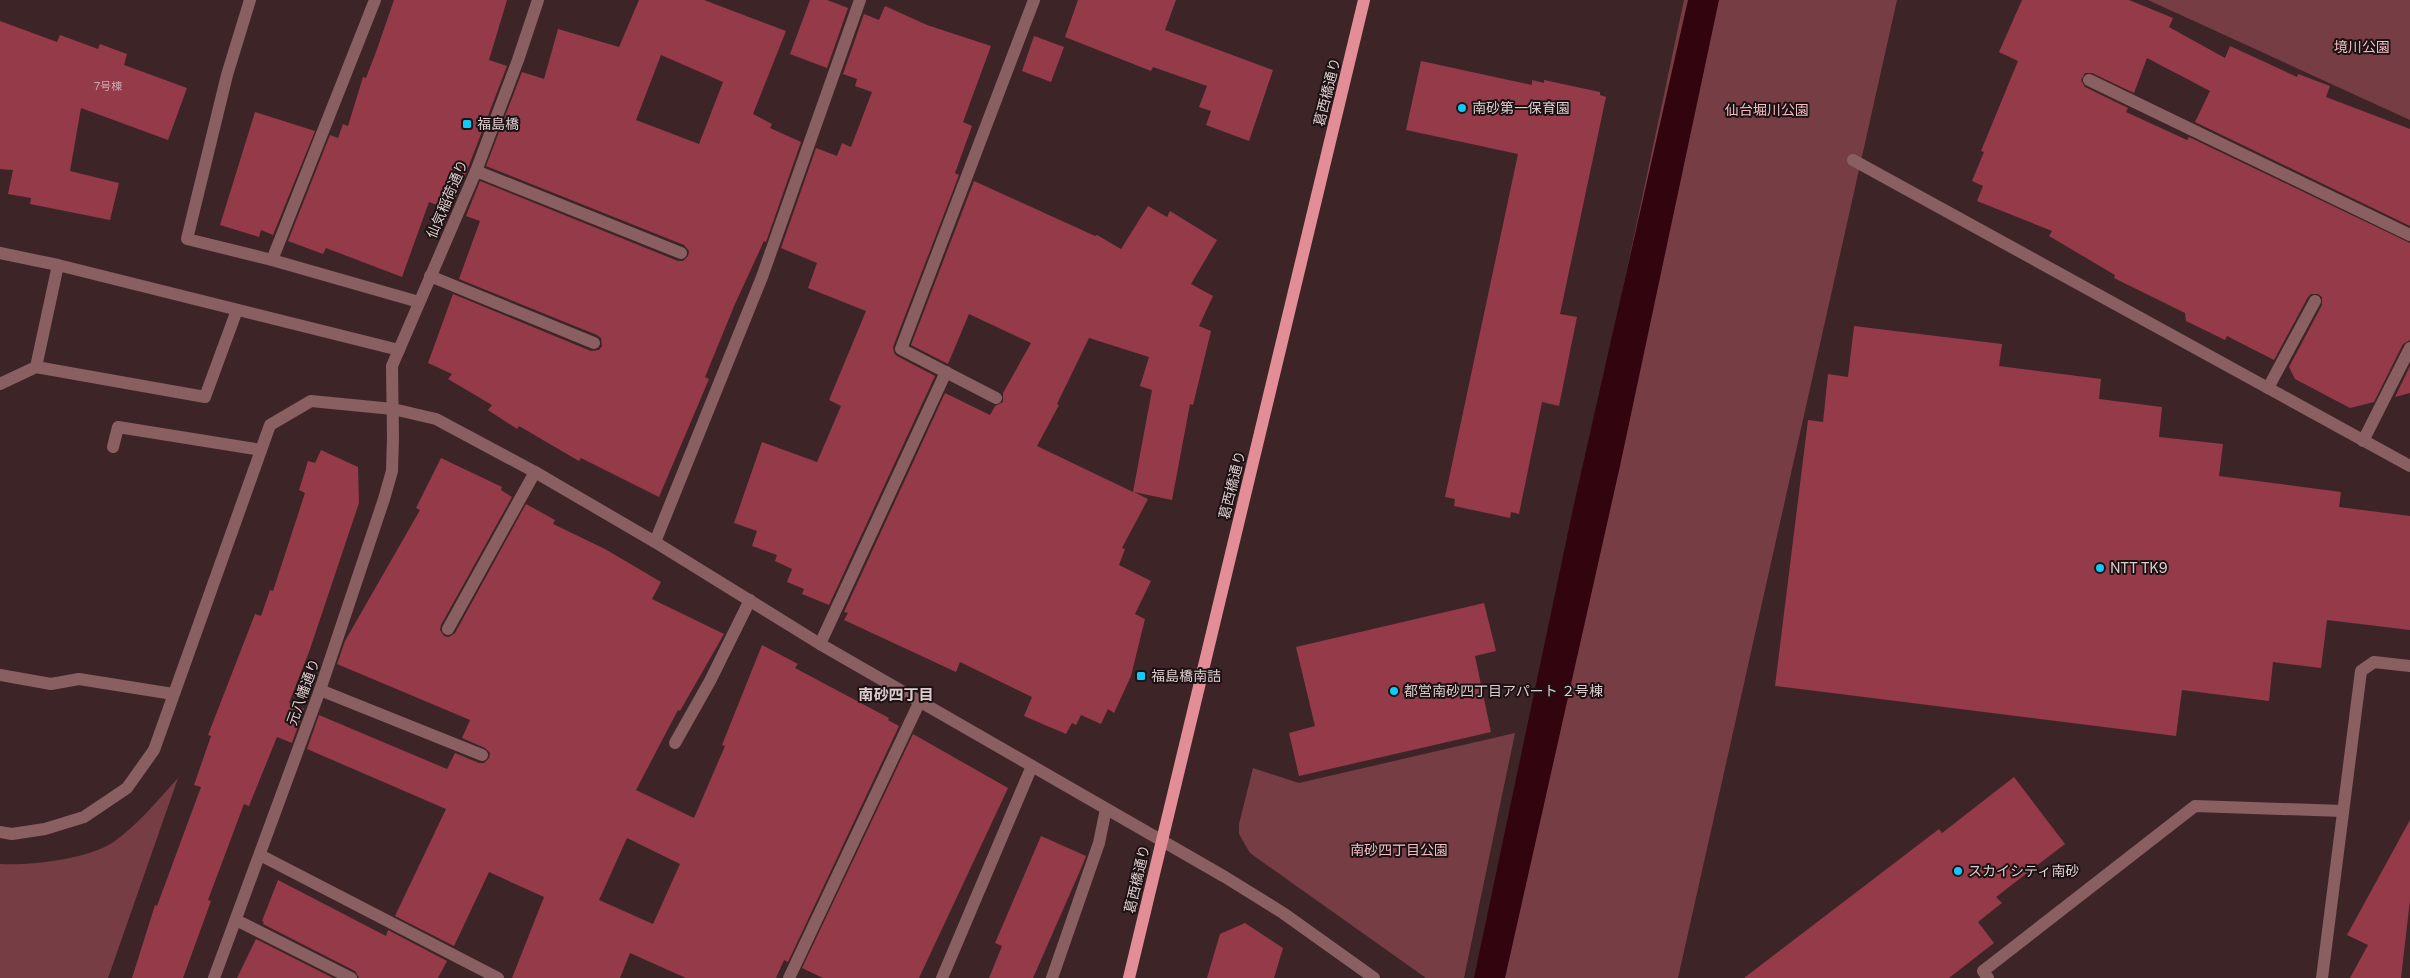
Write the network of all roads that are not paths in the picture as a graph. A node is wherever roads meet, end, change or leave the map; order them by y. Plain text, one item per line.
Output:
1 (250, 0) edge
2 (375, 0) edge
3 (538, 0) edge
4 (860, 0) edge
5 (1034, 0) edge
6 (1364, 0) edge
7 (2089, 80) dead end
8 (1853, 160) dead end
9 (476, 171) junction
10 (2410, 236) edge
11 (0, 253) edge
12 (681, 253) dead end
13 (272, 260) junction
14 (58, 265) junction
15 (430, 276) junction
16 (2315, 301) dead end
17 (419, 302) junction
18 (236, 310) junction
19 (594, 343) dead end
20 (2410, 348) edge
21 (399, 350) junction
22 (36, 367) junction
23 (946, 372) junction
24 (0, 384) edge
25 (2268, 388) junction
26 (996, 398) dead end
27 (392, 409) junction
28 (2363, 441) junction
29 (113, 447) dead end
30 (261, 450) junction
31 (2410, 466) edge
32 (535, 472) junction
33 (655, 542) junction
34 (750, 600) junction
35 (448, 629) dead end
36 (820, 644) junction
37 (2410, 666) edge
38 (0, 675) edge
39 (320, 690) junction
40 (174, 694) junction
41 (920, 701) junction
42 (675, 743) dead end
43 (482, 756) dead end
44 (1032, 766) junction
45 (1106, 809) junction
46 (2343, 811) junction
47 (0, 832) edge
48 (1162, 841) junction
49 (260, 856) junction
50 (236, 920) junction
51 (214, 978) edge
52 (351, 978) edge
53 (498, 978) edge
54 (789, 978) edge
55 (942, 978) edge
56 (1052, 978) edge
57 (1130, 978) edge
58 (1374, 978) edge
59 (1988, 978) edge
60 (2322, 978) edge

1 - 13 street
2 - 13 street
3 - 9 street, 仙気稲荷通り
4 - 33 street
5 - 23 street
6 - 48 main road, 葛西橋通り
7 - 10 street
8 - 25 street
9 - 12 street
9 - 15 street, 仙気稲荷通り
11 - 14 street
13 - 17 street
14 - 18 street
14 - 22 street
15 - 17 street, 仙気稲荷通り
15 - 19 street
16 - 25 street
17 - 21 street, 仙気稲荷通り
18 - 21 street
18 - 22 street
20 - 28 street
21 - 27 street, 仙気稲荷通り
22 - 24 street
23 - 26 street
23 - 36 street
25 - 28 street
27 - 30 street
27 - 32 street
27 - 39 street, 元八幡通り
28 - 31 street
29 - 30 street
30 - 40 street
32 - 33 street
32 - 35 street
33 - 34 street
34 - 36 street
34 - 42 street
36 - 41 street
37 - 46 street
38 - 40 street
39 - 43 street
39 - 49 street, 元八幡通り
40 - 47 street
41 - 44 street
41 - 54 street
44 - 45 street
44 - 55 street
45 - 48 street
45 - 56 street
46 - 59 street
46 - 60 street
48 - 57 main road, 葛西橋通り
48 - 58 street
49 - 50 street, 元八幡通り
49 - 53 street
50 - 51 street, 元八幡通り
50 - 52 street

